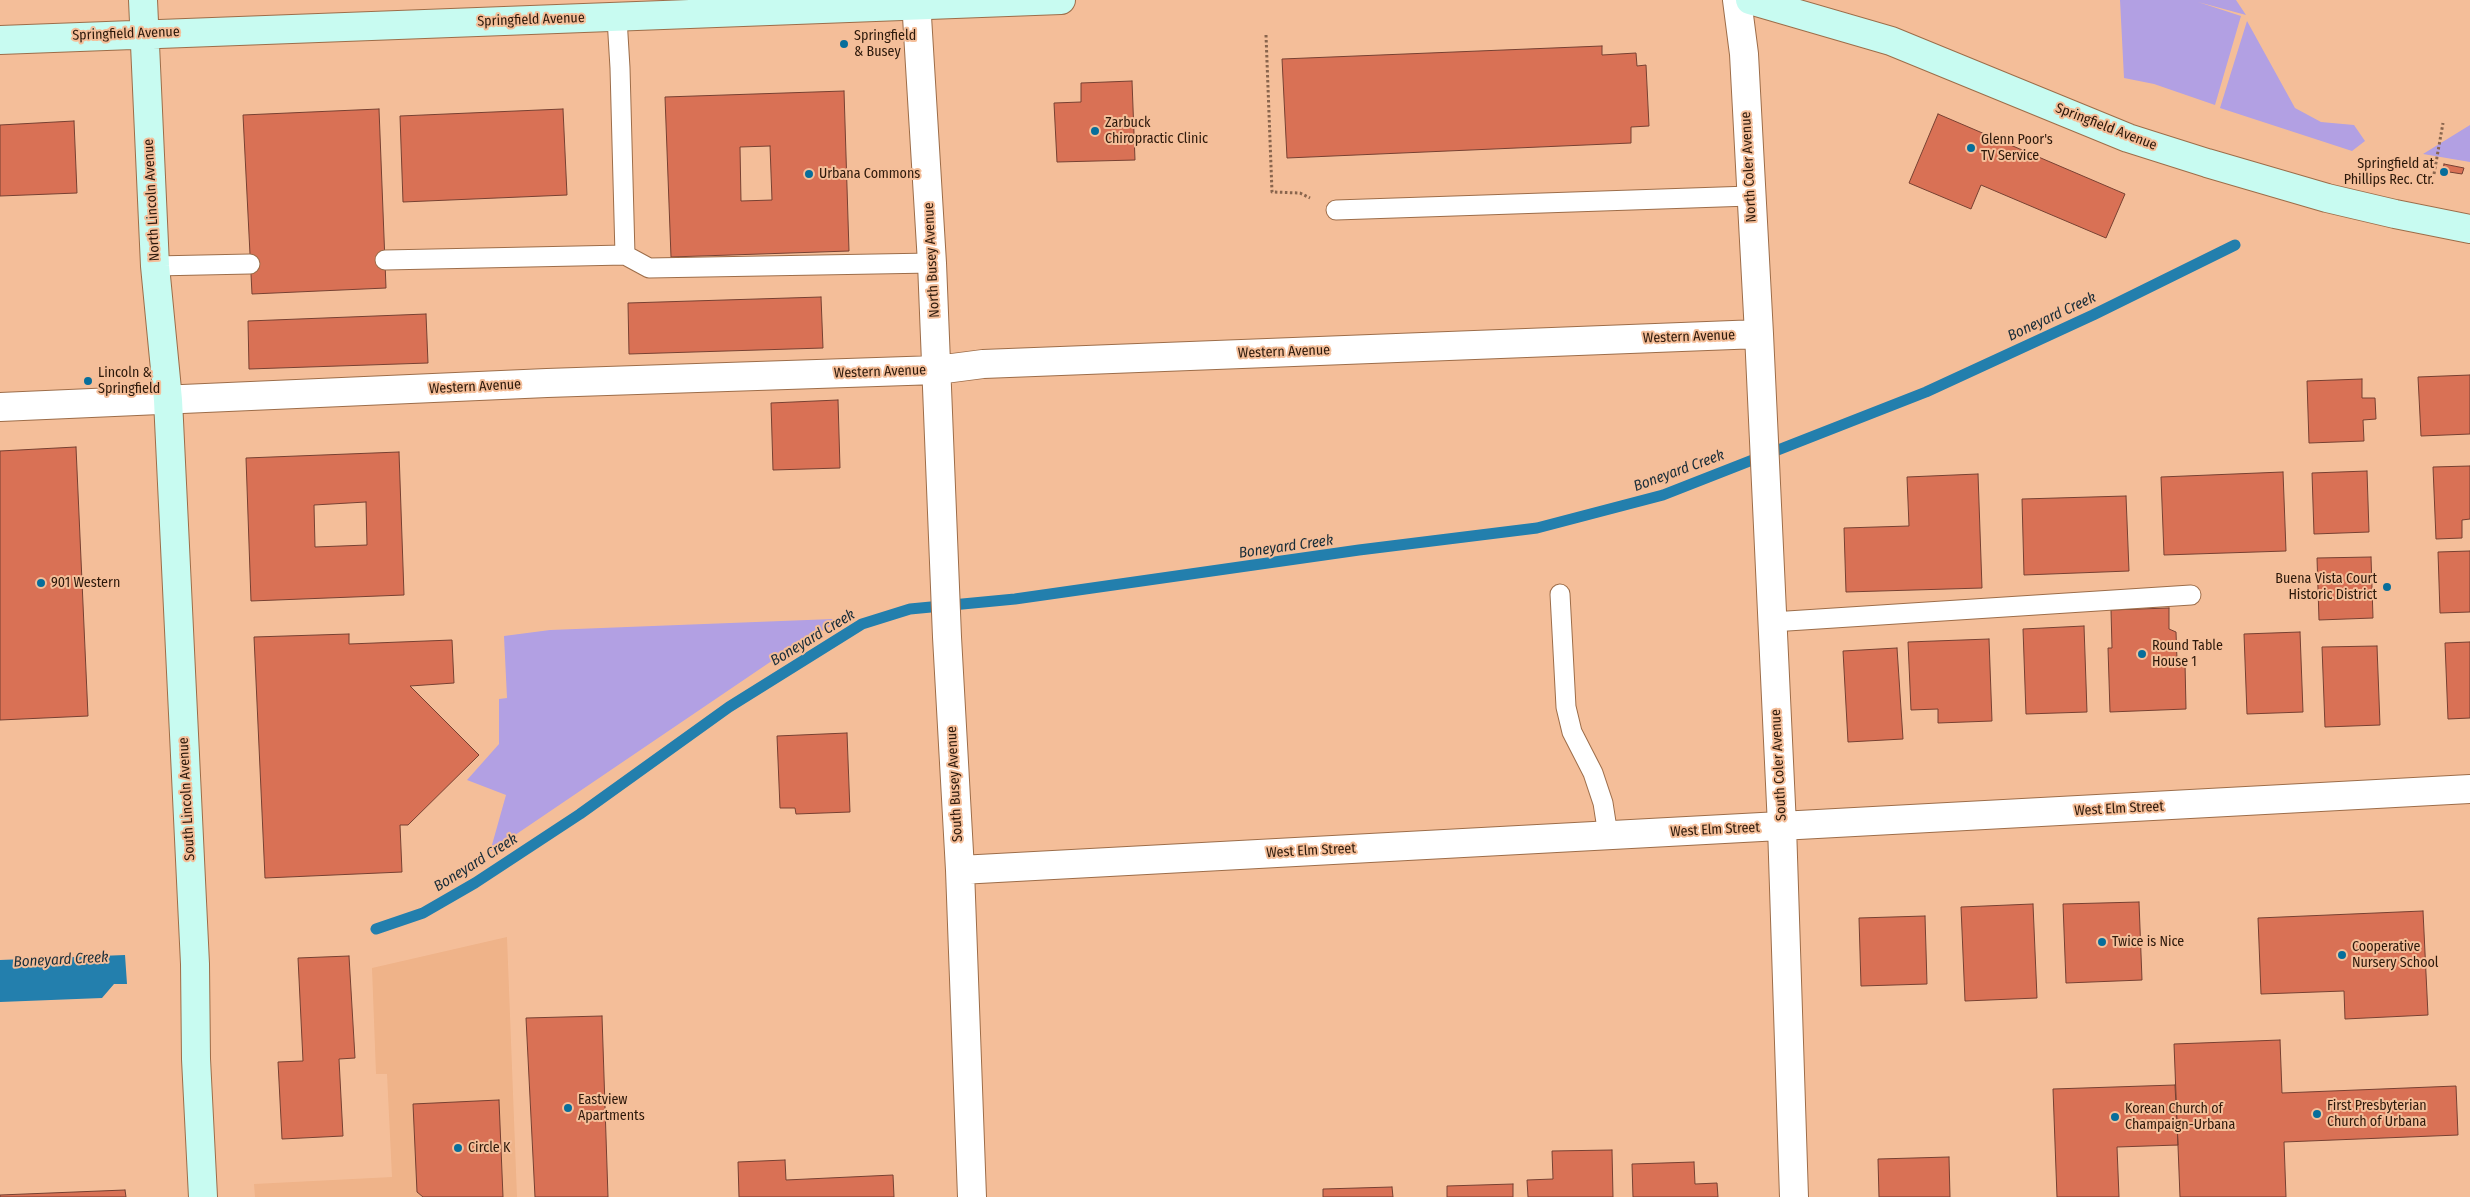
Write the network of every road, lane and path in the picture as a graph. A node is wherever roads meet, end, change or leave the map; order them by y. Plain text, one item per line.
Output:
1 (143, 0) edge
2 (1061, 0) edge
3 (1737, 0) edge
4 (1750, 0) edge
5 (916, 3) edge
6 (617, 18) junction
7 (145, 34) junction
8 (1266, 35) dead end
9 (0, 40) edge
10 (2443, 123) dead end
11 (2434, 174) dead end
12 (1750, 196) junction
13 (1336, 210) joint
14 (2470, 228) edge
15 (625, 255) junction
16 (385, 260) dead end
17 (932, 263) junction
18 (250, 264) dead end
19 (155, 266) junction
20 (1759, 334) junction
21 (937, 370) junction
22 (168, 400) junction
23 (0, 407) edge
24 (1560, 594) dead end
25 (2191, 595) dead end
26 (1772, 622) junction
27 (2470, 790) edge
28 (1782, 826) junction
29 (1608, 836) junction
30 (960, 870) junction
31 (203, 1197) edge
32 (972, 1197) edge
33 (1794, 1197) edge

1 - 7 street, North Lincoln Avenue
2 - 5 street, Springfield Avenue
3 - 12 street, North Coler Avenue
4 - 14 street, Springfield Avenue
5 - 6 street, Springfield Avenue
5 - 17 street, North Busey Avenue
6 - 7 street, Springfield Avenue
6 - 15 lane
7 - 9 street, Springfield Avenue
7 - 19 street, North Lincoln Avenue
8 - 13 path
10 - 11 path
12 - 13 lane
12 - 20 street, North Coler Avenue
15 - 16 lane
15 - 17 lane
17 - 21 street, North Busey Avenue
18 - 19 lane
19 - 22 street, North Lincoln Avenue
20 - 21 street, Western Avenue
20 - 26 street, South Coler Avenue
21 - 22 street, Western Avenue
21 - 30 street, South Busey Avenue
22 - 23 street, Western Avenue
22 - 31 street, South Lincoln Avenue
24 - 29 lane
25 - 26 lane
26 - 28 street, South Coler Avenue
27 - 28 street, West Elm Street
28 - 29 street, West Elm Street
28 - 33 street, South Coler Avenue
29 - 30 street, West Elm Street
30 - 32 street, South Busey Avenue

